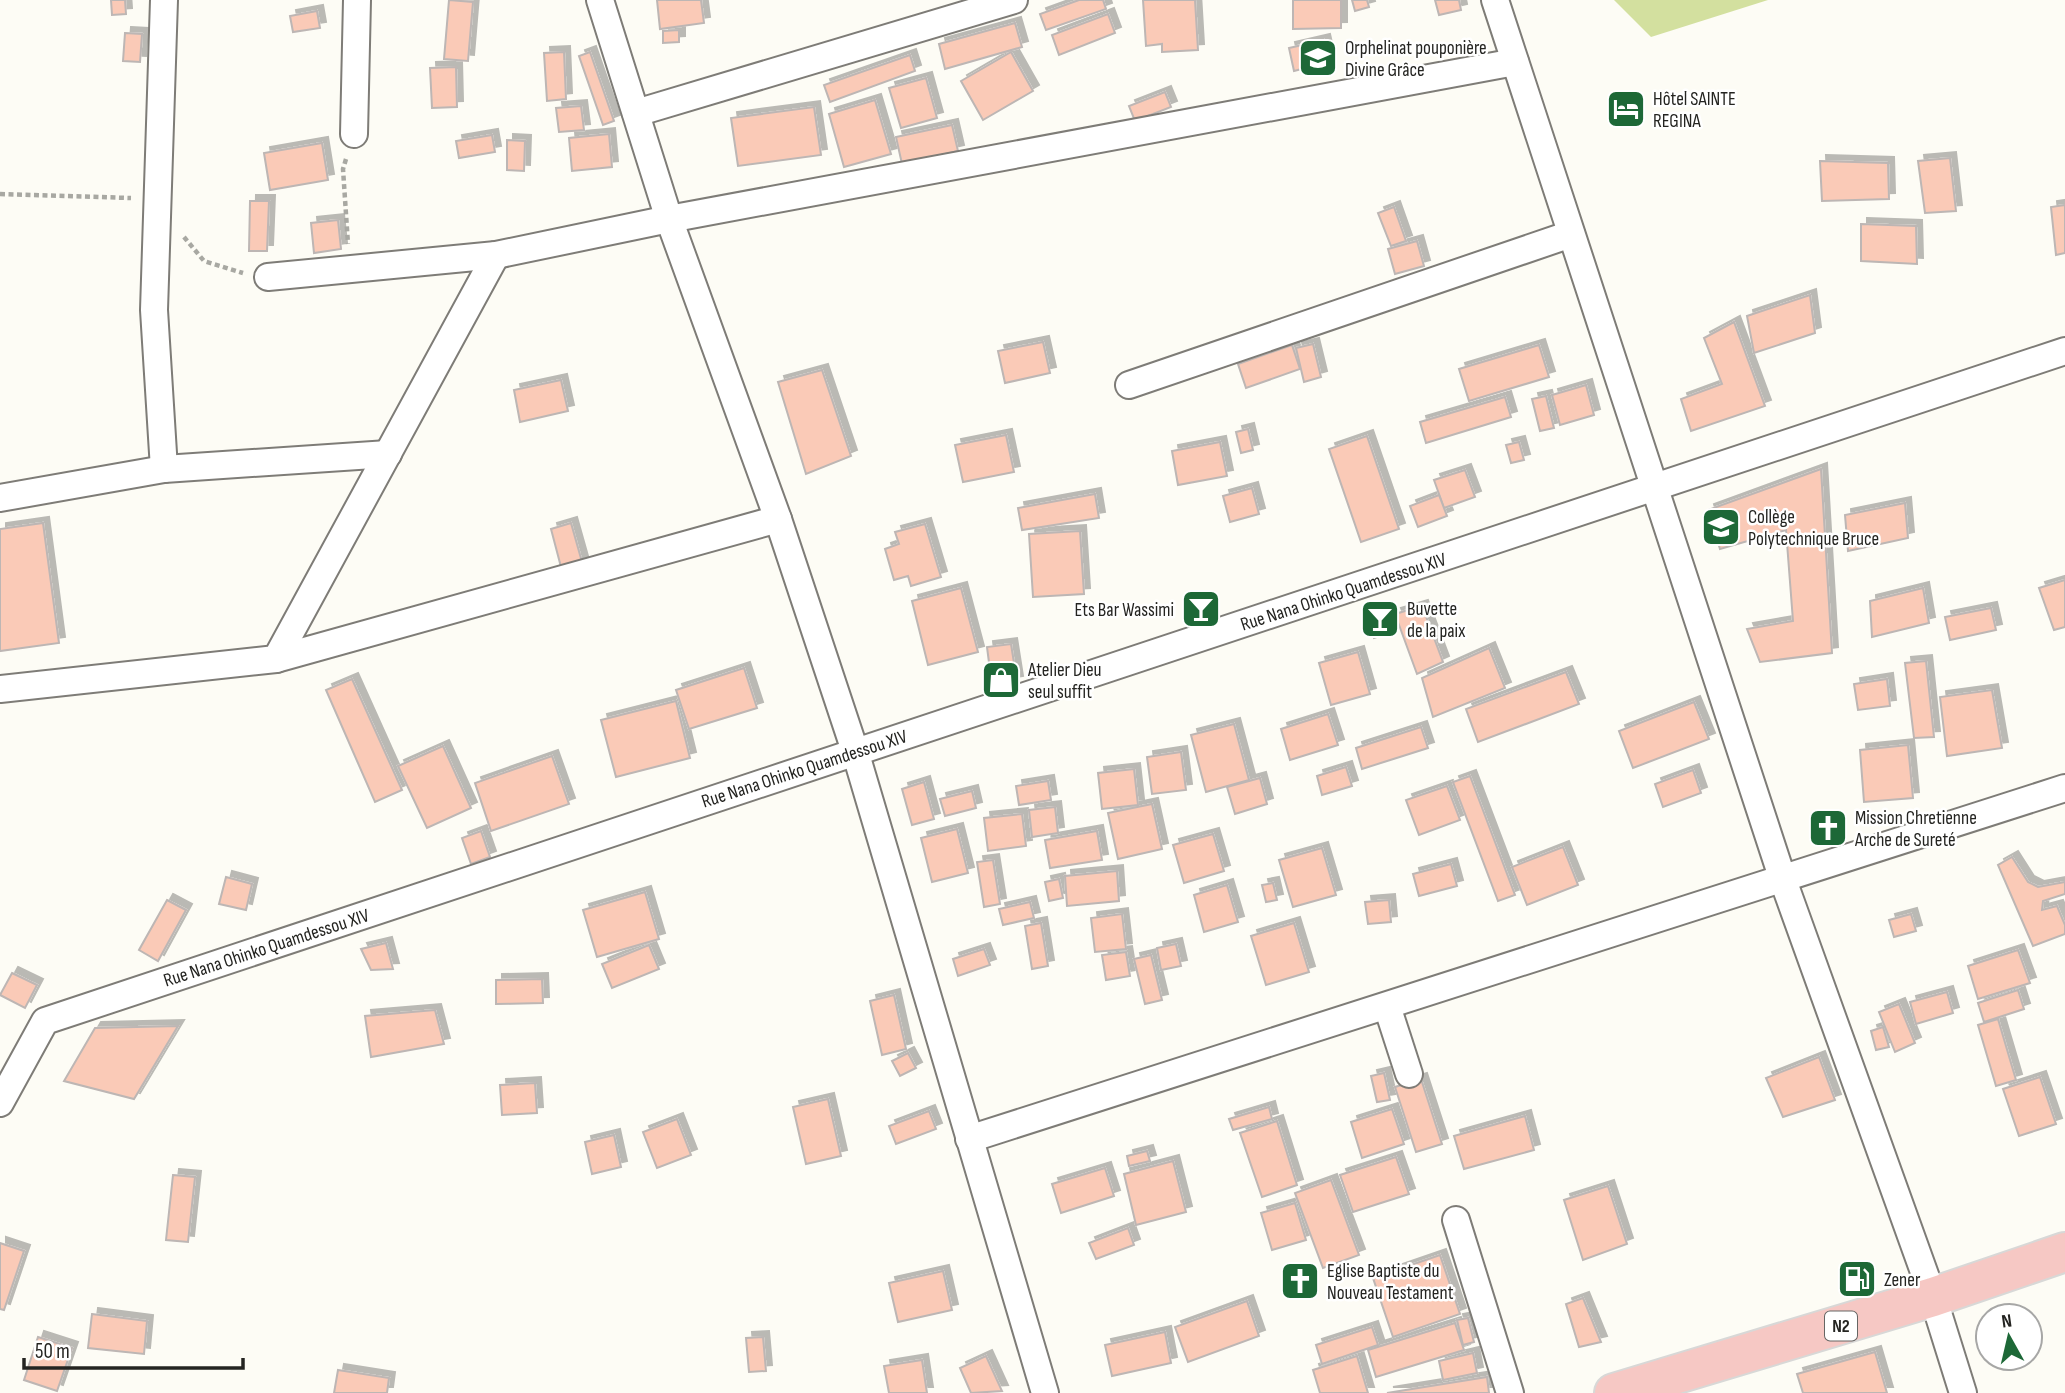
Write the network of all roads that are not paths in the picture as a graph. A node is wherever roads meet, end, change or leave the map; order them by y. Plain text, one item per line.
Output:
1 (164, 0) edge
2 (357, 0) edge
3 (600, 0) edge
4 (1014, 0) edge
5 (1495, 0) edge
6 (1515, 62) junction
7 (636, 113) junction
8 (354, 134) road end
9 (669, 219) junction
10 (1571, 234) junction
11 (496, 255) junction
12 (268, 277) road end
13 (2065, 351) edge
14 (1129, 385) dead end
15 (388, 454) junction
16 (164, 469) junction
17 (1653, 489) junction
18 (0, 498) edge
19 (778, 519) junction
20 (276, 659) junction
21 (0, 688) edge
22 (855, 751) junction
23 (2065, 788) edge
24 (1783, 880) junction
25 (1387, 1006) junction
26 (1409, 1074) dead end
27 (0, 1103) edge
28 (969, 1139) junction
29 (1455, 1220) dead end
30 (2065, 1252) edge
31 (1933, 1297) junction
32 (1045, 1393) edge
33 (1510, 1393) edge
34 (1614, 1393) edge
35 (1963, 1393) edge

1 - 16 street
2 - 8 street
3 - 7 street
4 - 7 street
5 - 6 street
6 - 9 street
6 - 10 street
7 - 9 street
9 - 11 street
9 - 19 street
10 - 14 street
10 - 17 street
11 - 12 street
11 - 15 street
13 - 17 street, Rue Nana Ohinko Quamdessou XIV
15 - 16 street
15 - 20 street
16 - 18 street
17 - 22 street, Rue Nana Ohinko Quamdessou XIV
17 - 24 street
19 - 20 street
19 - 22 street
20 - 21 street
22 - 27 street, Rue Nana Ohinko Quamdessou XIV
22 - 28 street
23 - 24 street
24 - 25 street
24 - 31 street
25 - 26 street
25 - 28 street
28 - 32 street
29 - 33 street
30 - 31 highway, N2
31 - 34 highway, N2
31 - 35 street

